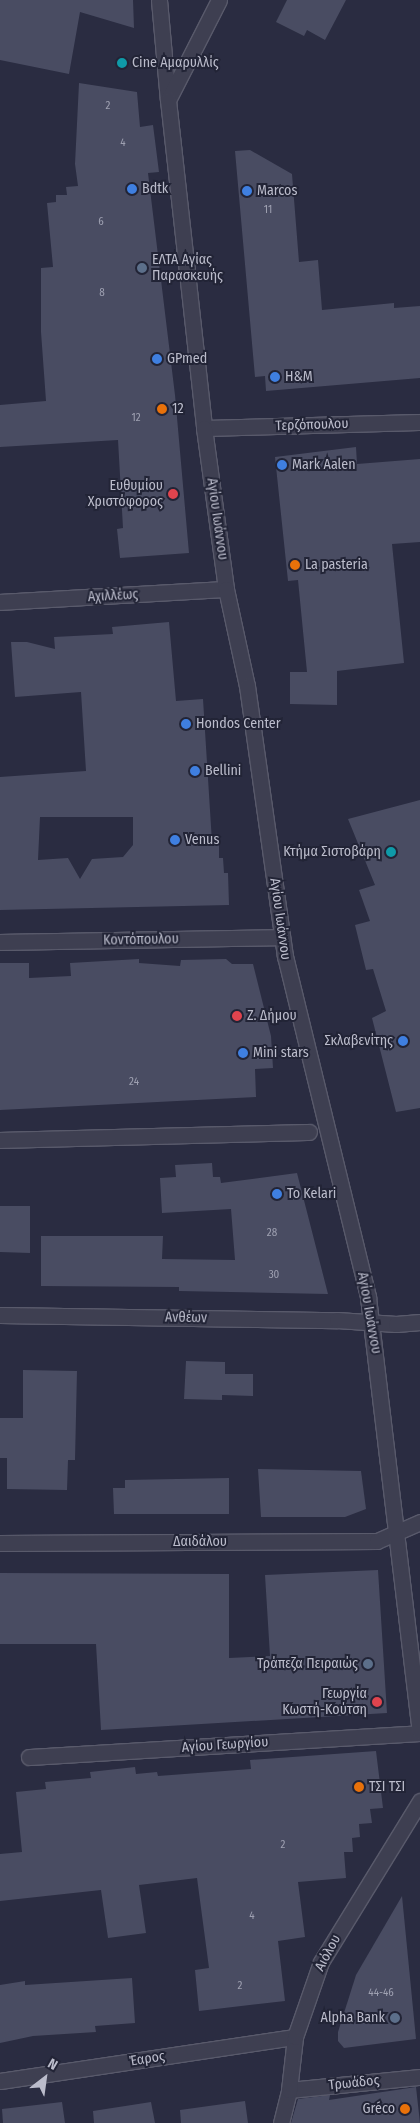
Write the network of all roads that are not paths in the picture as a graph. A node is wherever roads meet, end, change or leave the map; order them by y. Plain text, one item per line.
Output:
1 (159, 0) edge
2 (219, 0) edge
3 (168, 100) junction
4 (420, 422) edge
5 (204, 428) junction
6 (226, 589) junction
7 (0, 602) edge
8 (282, 937) junction
9 (0, 942) edge
10 (310, 1132) dead end
11 (0, 1140) edge
12 (0, 1315) edge
13 (420, 1322) edge
14 (372, 1323) junction
15 (420, 1522) edge
16 (398, 1532) junction
17 (0, 1543) edge
18 (420, 1733) edge
19 (29, 1757) dead end
20 (420, 1801) edge
21 (294, 2037) junction
22 (420, 2077) edge
23 (0, 2081) edge
24 (289, 2090) junction
25 (281, 2123) edge

1 - 3 street, Αγίου Ιωάννου
2 - 3 street
3 - 5 street, Αγίου Ιωάννου
4 - 5 street, Τερζόπουλου
5 - 6 street, Αγίου Ιωάννου
6 - 7 street, Αχιλλέως
6 - 8 street, Αγίου Ιωάννου
8 - 9 street, Κοντόπουλου
8 - 14 street, Αγίου Ιωάννου
10 - 11 street
12 - 14 street, Ανθέων
13 - 14 street, Ανθέων
14 - 16 street, Αγίου Ιωάννου
15 - 16 street, Δαιδάλου
16 - 17 street, Δαιδάλου
16 - 18 street, Αγίου Ιωάννου
18 - 19 street, Αγίου Γεωργίου
20 - 21 street, Αιόλου
21 - 23 street, Έαρος
21 - 24 street, Αιόλου
22 - 24 street, Τρωάδος
24 - 25 street, Αιόλου

